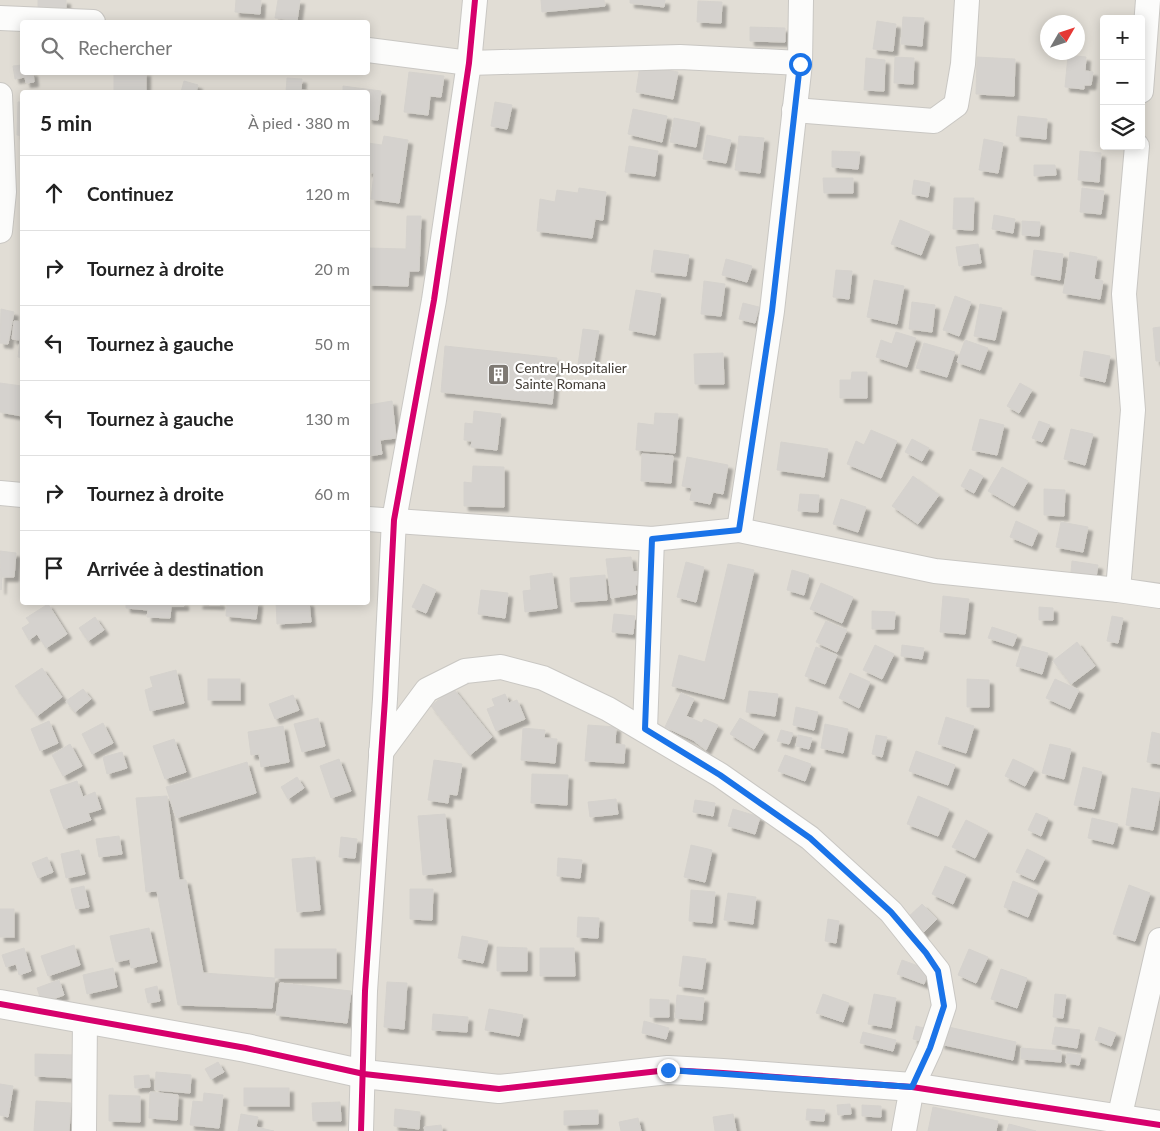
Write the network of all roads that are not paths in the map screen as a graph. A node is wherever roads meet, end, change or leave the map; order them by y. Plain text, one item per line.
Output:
1 (475, 0) edge
2 (801, 0) edge
3 (967, 0) edge
4 (1148, 0) edge
5 (0, 18) edge
6 (46, 20) edge
7 (370, 50) edge
8 (1143, 60) edge
9 (469, 63) junction
10 (800, 64) junction
11 (0, 95) edge
12 (794, 110) junction
13 (1136, 150) edge
14 (0, 231) edge
15 (0, 493) edge
16 (20, 495) edge
17 (370, 519) edge
18 (394, 520) junction
19 (739, 530) junction
20 (652, 539) junction
21 (1118, 590) junction
22 (1160, 596) edge
23 (645, 729) junction
24 (381, 752) junction
25 (1160, 940) edge
26 (0, 1004) edge
27 (85, 1018) junction
28 (364, 1074) junction
29 (912, 1087) junction
30 (1119, 1119) junction
31 (1160, 1125) edge
32 (84, 1131) edge
33 (361, 1131) edge
34 (904, 1131) edge

1 - 9 street
2 - 10 street
3 - 12 street
4 - 8 street
5 - 6 street
7 - 9 street
9 - 10 street
9 - 18 street
10 - 12 street
11 - 14 street
12 - 19 street
13 - 21 street
15 - 16 street
17 - 18 street
18 - 20 street
18 - 24 street
19 - 20 street
19 - 21 street
20 - 23 street
21 - 22 street
23 - 24 street
23 - 29 street
24 - 28 street
25 - 30 street
26 - 27 street
27 - 28 street
27 - 32 street
28 - 29 street
28 - 33 street
29 - 30 street
29 - 34 street
30 - 31 street

